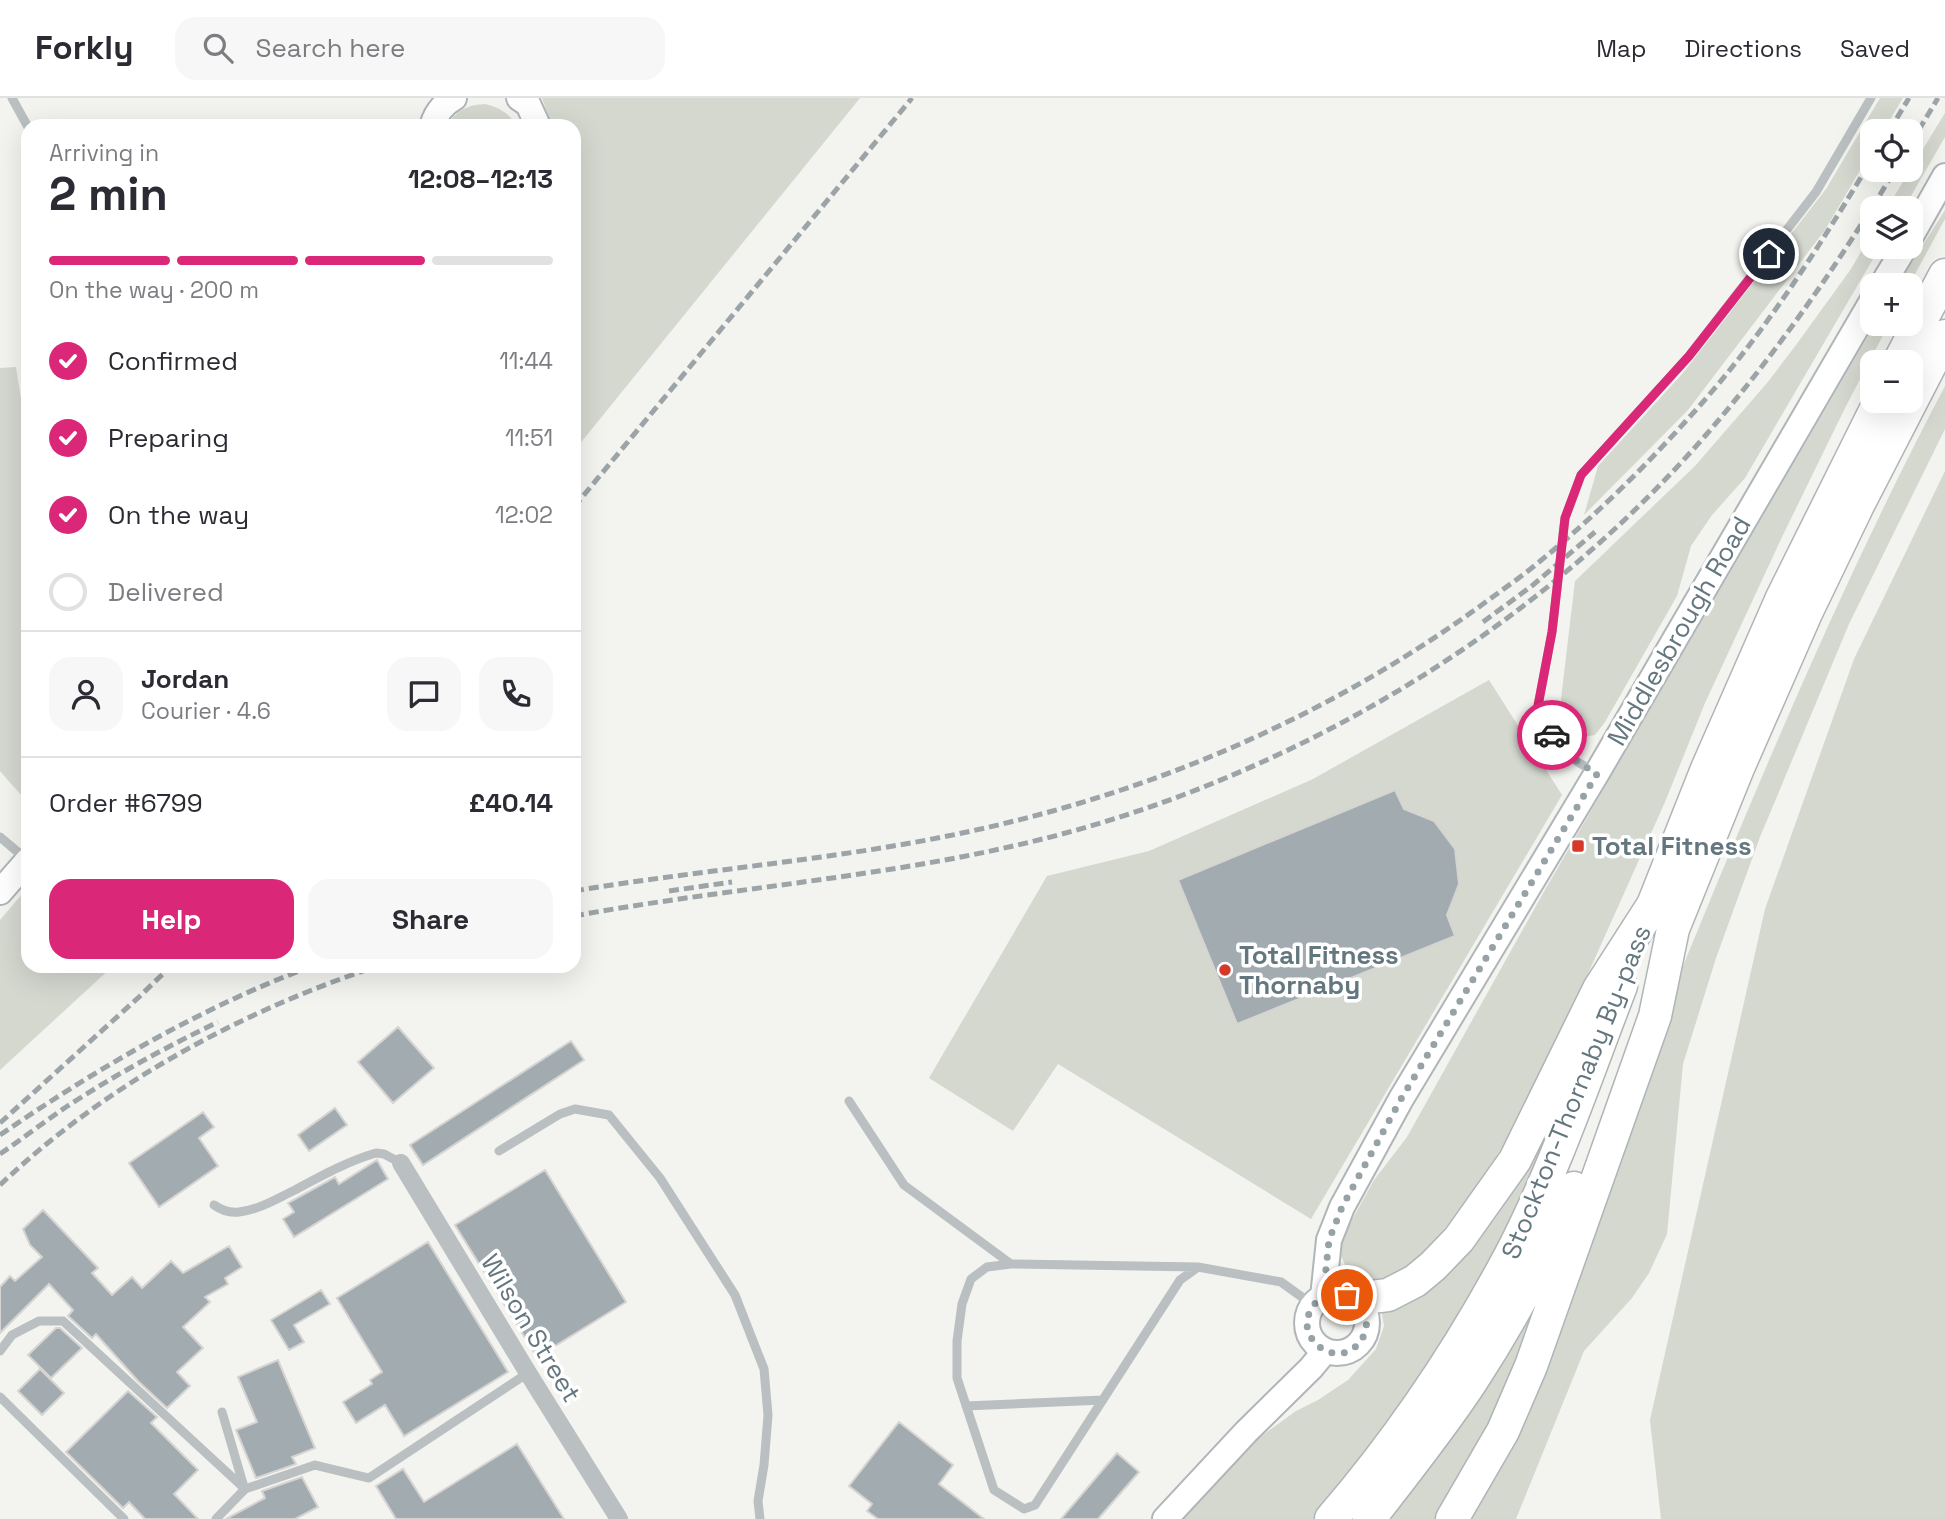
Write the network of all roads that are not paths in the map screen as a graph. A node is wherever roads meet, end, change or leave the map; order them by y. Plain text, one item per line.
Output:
1 (12, 98) edge
2 (1871, 98) edge
3 (447, 100) edge
4 (24, 119) edge
5 (434, 119) edge
6 (1945, 176) edge
7 (1923, 215) edge
8 (1945, 263) edge
9 (1939, 285) edge
10 (1860, 323) edge
11 (1945, 336) edge
12 (1905, 350) edge
13 (1945, 354) edge
14 (1923, 377) edge
15 (1923, 382) edge
16 (1874, 413) edge
17 (1905, 413) edge
18 (1597, 774) junction
19 (0, 837) edge
20 (21, 854) edge
21 (21, 868) edge
22 (0, 892) edge
23 (1653, 905) junction
24 (1673, 929) junction
25 (849, 1101) dead end
26 (499, 1151) dead end
27 (401, 1163) joint
28 (214, 1205) dead end
29 (1012, 1264) junction
30 (1198, 1267) junction
31 (1354, 1299) junction
32 (1318, 1301) junction
33 (0, 1351) edge
34 (1325, 1351) junction
35 (527, 1373) junction
36 (0, 1397) edge
37 (1103, 1400) junction
38 (966, 1406) junction
39 (222, 1412) dead end
40 (245, 1489) junction
41 (124, 1519) edge
42 (216, 1519) edge
43 (619, 1519) edge
44 (760, 1519) edge
45 (1165, 1519) edge
46 (1331, 1519) edge
47 (1369, 1519) edge
48 (1452, 1519) edge

1 - 4 lane
2 - 18 lane
3 - 5 main road
6 - 7 main road
8 - 9 highway
9 - 12 highway
10 - 18 main road, Middlesbrough Road
11 - 14 highway
13 - 15 highway
16 - 23 highway
17 - 24 highway
18 - 32 main road, Middlesbrough Road
19 - 20 lane
21 - 22 main road
23 - 31 highway
23 - 46 highway, Stockton-Thornaby By-pass
24 - 47 highway, Stockton-Thornaby By-pass
24 - 48 highway
25 - 29 lane
26 - 44 lane
27 - 28 lane
27 - 35 street, Wilson Street
29 - 30 lane
29 - 38 lane
30 - 32 lane
30 - 37 lane
31 - 32 main road
31 - 34 main road
32 - 34 main road, Middlesbrough Road
33 - 40 lane
34 - 45 main road
35 - 40 lane
35 - 43 street, Wilson Street
36 - 41 lane
37 - 38 lane
37 - 38 lane
39 - 40 lane
40 - 42 lane

